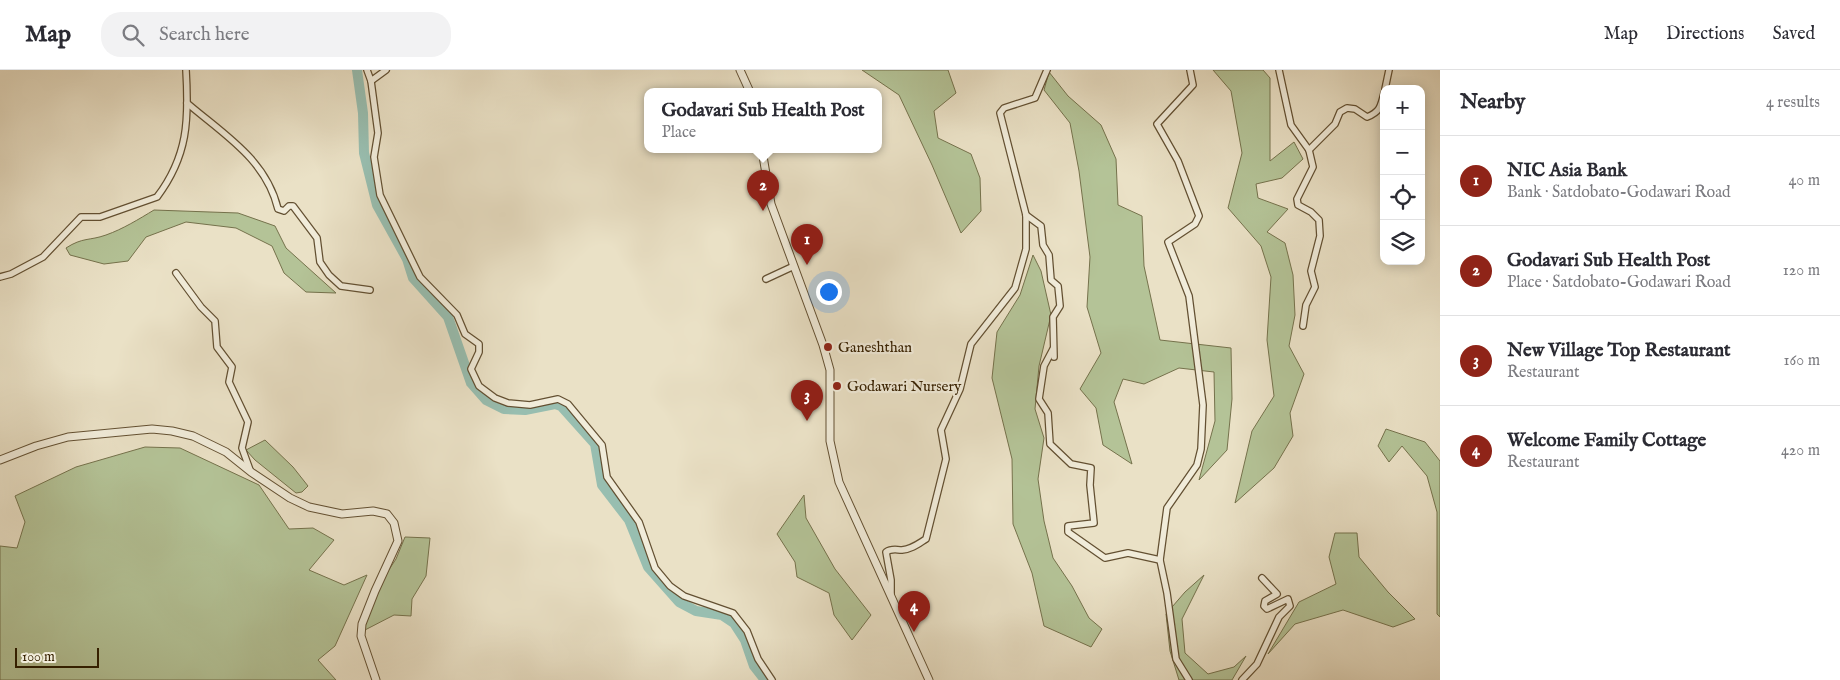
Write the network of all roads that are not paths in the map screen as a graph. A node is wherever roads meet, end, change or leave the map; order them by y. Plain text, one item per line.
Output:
1 (186, 70) edge
2 (367, 70) edge
3 (386, 70) edge
4 (740, 70) edge
5 (1047, 70) edge
6 (1190, 70) edge
7 (1279, 70) edge
8 (1388, 70) edge
9 (371, 81) junction
10 (1386, 85) edge
11 (748, 88) edge
12 (187, 103) junction
13 (1380, 110) edge
14 (1309, 150) junction
15 (762, 153) edge
16 (1026, 215) junction
17 (794, 266) junction
18 (176, 273) dead end
19 (0, 277) edge
20 (766, 279) dead end
21 (370, 290) dead end
22 (1303, 326) dead end
23 (1054, 349) junction
24 (1054, 357) dead end
25 (0, 460) edge
26 (251, 472) junction
27 (1160, 560) junction
28 (1262, 578) dead end
29 (890, 593) junction
30 (1242, 678) edge
31 (376, 680) edge
32 (772, 680) edge
33 (929, 680) edge
34 (1189, 680) edge

1 - 12 street
2 - 9 street
3 - 9 street
4 - 11 street
5 - 16 street
6 - 27 street
7 - 14 street
8 - 10 street
9 - 32 street
12 - 19 street
12 - 21 street
13 - 14 street
14 - 22 street
15 - 17 street
16 - 23 street
16 - 29 street
17 - 20 street
17 - 29 street
18 - 26 street
23 - 24 street
23 - 27 street
25 - 26 street
26 - 31 street
27 - 34 street
28 - 30 street
29 - 33 street

